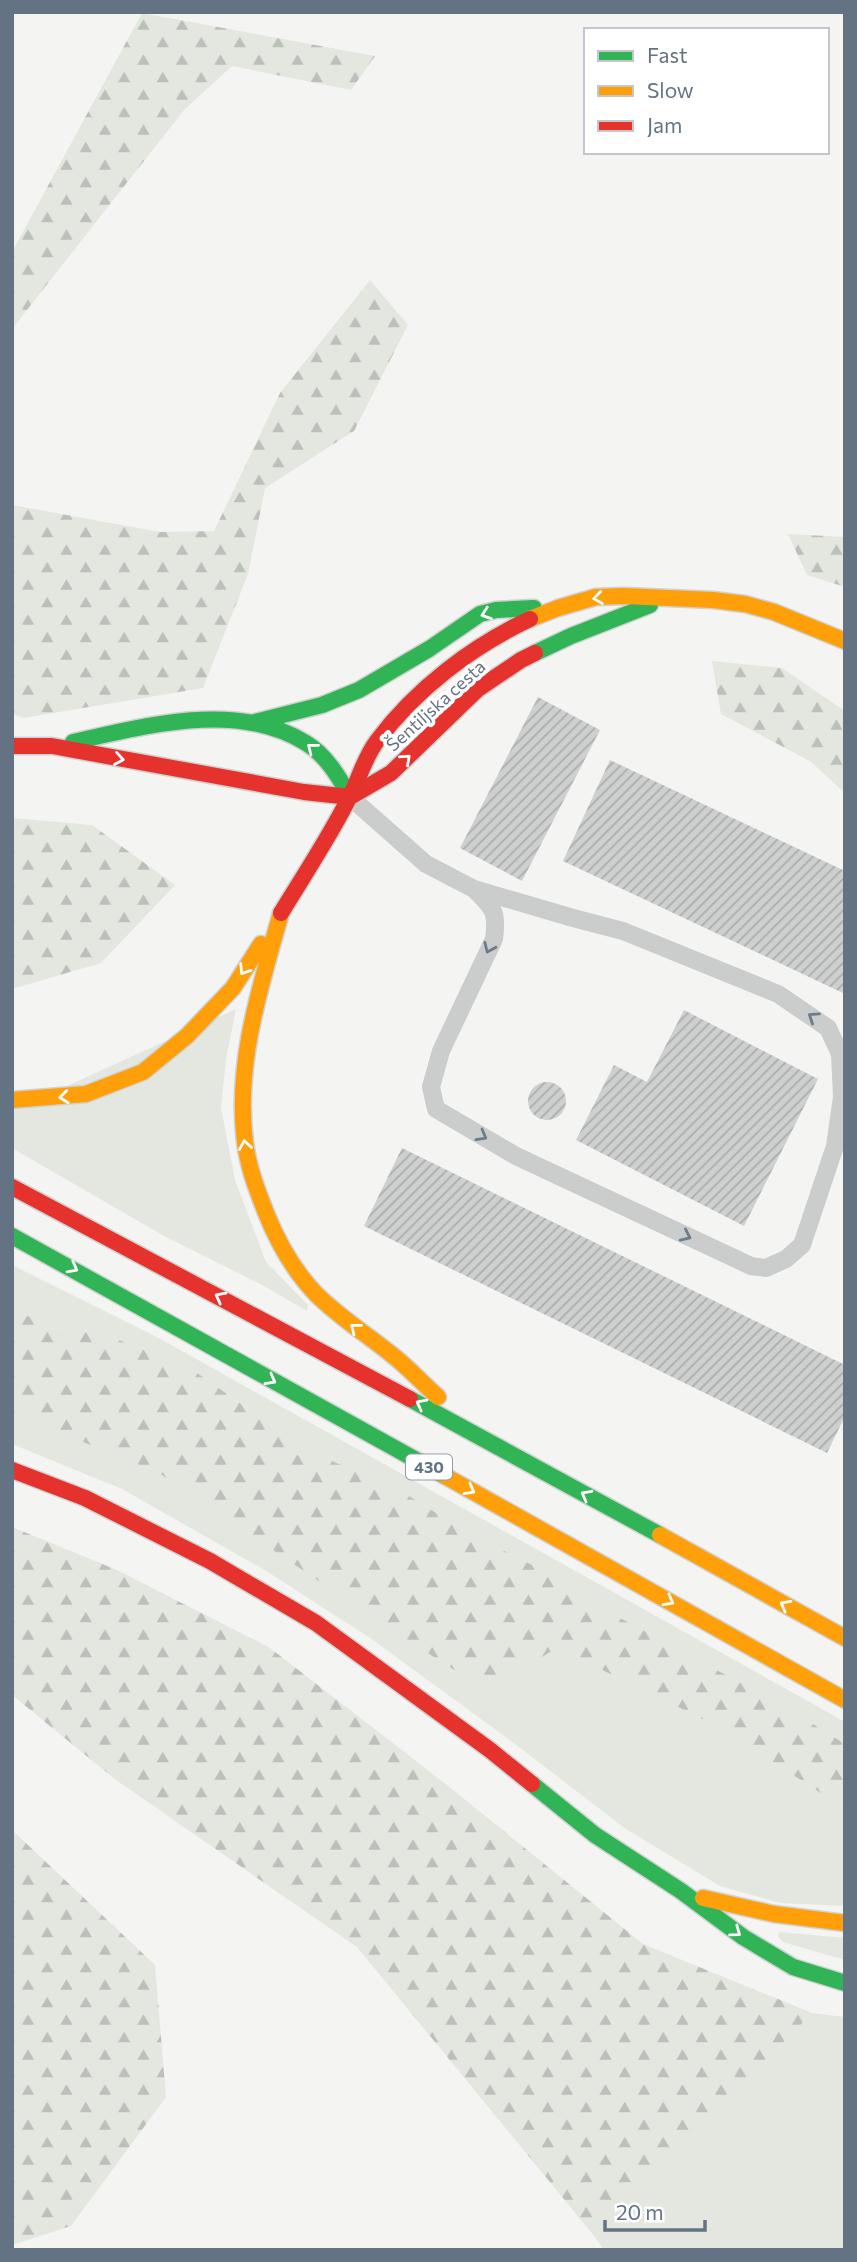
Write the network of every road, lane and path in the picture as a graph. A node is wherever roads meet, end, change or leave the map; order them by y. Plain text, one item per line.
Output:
1 (665, 600) junction
2 (554, 610) junction
3 (845, 640) edge
4 (255, 722) junction
5 (12, 746) edge
6 (52, 746) junction
7 (350, 797) junction
8 (474, 889) junction
9 (281, 913) junction
10 (12, 1100) edge
11 (12, 1187) edge
12 (12, 1236) edge
13 (481, 1436) junction
14 (12, 1470) edge
15 (845, 1639) edge
16 (845, 1700) edge
17 (681, 1891) junction
18 (845, 1923) edge
19 (845, 1983) edge

1 -> 2 main road, Šentiljska cesta
1 - 3 main road, Šentiljska cesta
7 -> 1 main road, Šentiljska cesta
2 -> 4 main road
2 - 7 main road, Šentiljska cesta
4 - 6 main road
7 -> 4 main road
5 - 6 main road
6 -> 7 main road
7 - 8 lane
7 - 9 main road
8 -> 8 lane
9 -> 10 main road
13 -> 9 main road
13 -> 11 main road
12 -> 16 main road, 430
15 -> 13 main road
14 - 17 main road
17 - 18 main road
17 -> 19 main road

